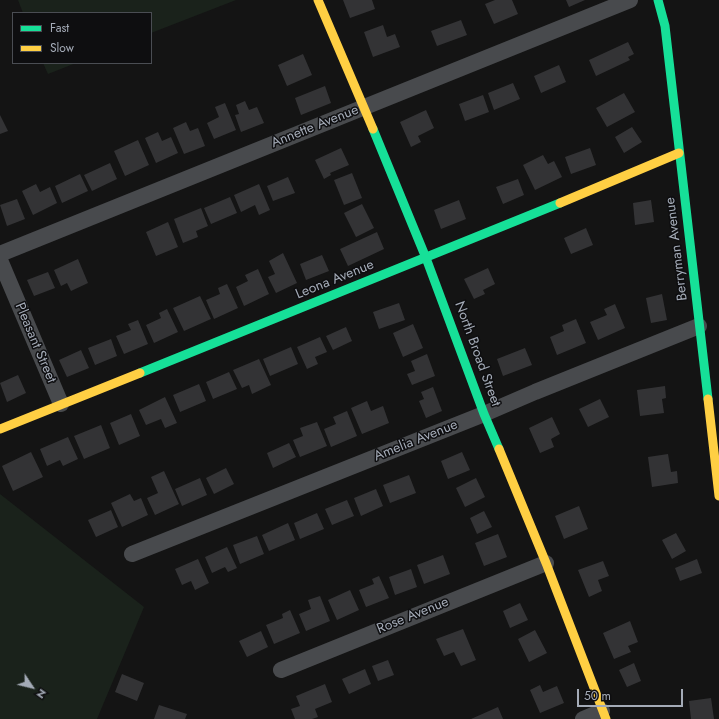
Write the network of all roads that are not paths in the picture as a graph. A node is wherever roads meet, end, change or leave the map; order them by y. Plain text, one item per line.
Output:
1 (318, 0) edge
2 (630, 0) edge
3 (658, 0) edge
4 (364, 107) junction
5 (680, 153) junction
6 (0, 254) edge
7 (426, 258) junction
8 (0, 260) edge
9 (699, 326) junction
10 (61, 404) junction
11 (484, 414) junction
12 (0, 429) edge
13 (716, 438) edge
14 (719, 496) edge
15 (132, 554) dead end
16 (546, 563) junction
17 (281, 670) dead end
18 (604, 715) edge
19 (583, 719) edge

1 - 4 street, North Broad Street
2 - 4 street, Annette Avenue
3 - 5 street, Berryman Avenue
4 - 6 street, Annette Avenue
4 - 7 street, North Broad Street
5 - 7 street, Leona Avenue
5 - 9 street, Berryman Avenue
7 - 10 street, Leona Avenue
7 - 11 street, North Broad Street
8 - 10 street, Pleasant Street
9 - 11 street, Amelia Avenue
9 - 13 street, Berryman Avenue
10 - 12 street, Leona Avenue
11 - 15 street, Amelia Avenue
11 - 16 street, North Broad Street
13 - 14 street, Berryman Avenue
16 - 17 street, Rose Avenue
16 - 18 street, North Broad Street
18 - 19 street

